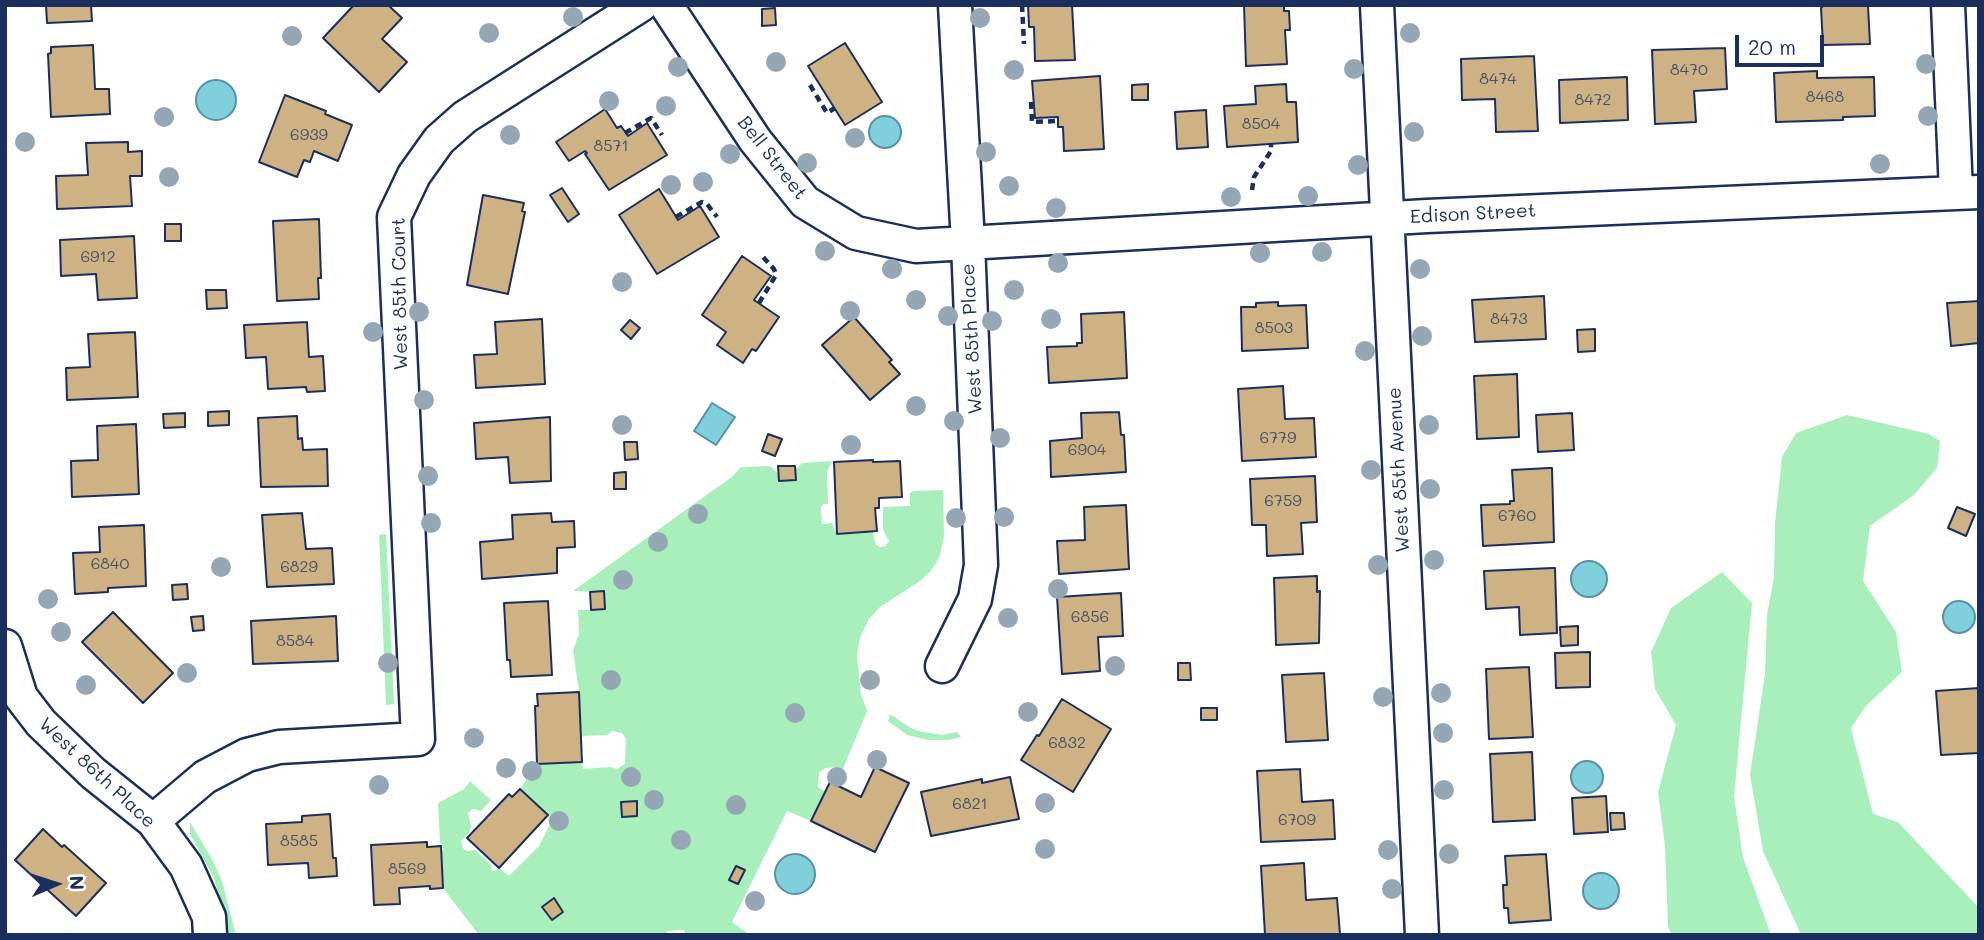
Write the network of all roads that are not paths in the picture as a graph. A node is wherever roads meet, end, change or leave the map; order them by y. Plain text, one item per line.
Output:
1 (641, 5) edge
2 (666, 5) edge
3 (955, 5) edge
4 (1377, 5) edge
5 (1948, 5) edge
6 (1967, 192) edge
7 (1387, 218) junction
8 (968, 243) junction
9 (5, 646) edge
10 (942, 666) dead end
11 (13, 702) edge
12 (153, 821) junction
13 (210, 935) edge
14 (1422, 935) edge

1 - 12 street, West 85th Court
2 - 8 street, Bell Street
3 - 8 street, West 85th Place
4 - 7 street, West 85th Avenue
5 - 6 street
6 - 7 street, Edison Street
7 - 8 street, Edison Street
7 - 14 street, West 85th Avenue
8 - 10 street, West 85th Place
9 - 11 street, West 86th Place
11 - 12 street, West 86th Place
12 - 13 street, West 86th Place

